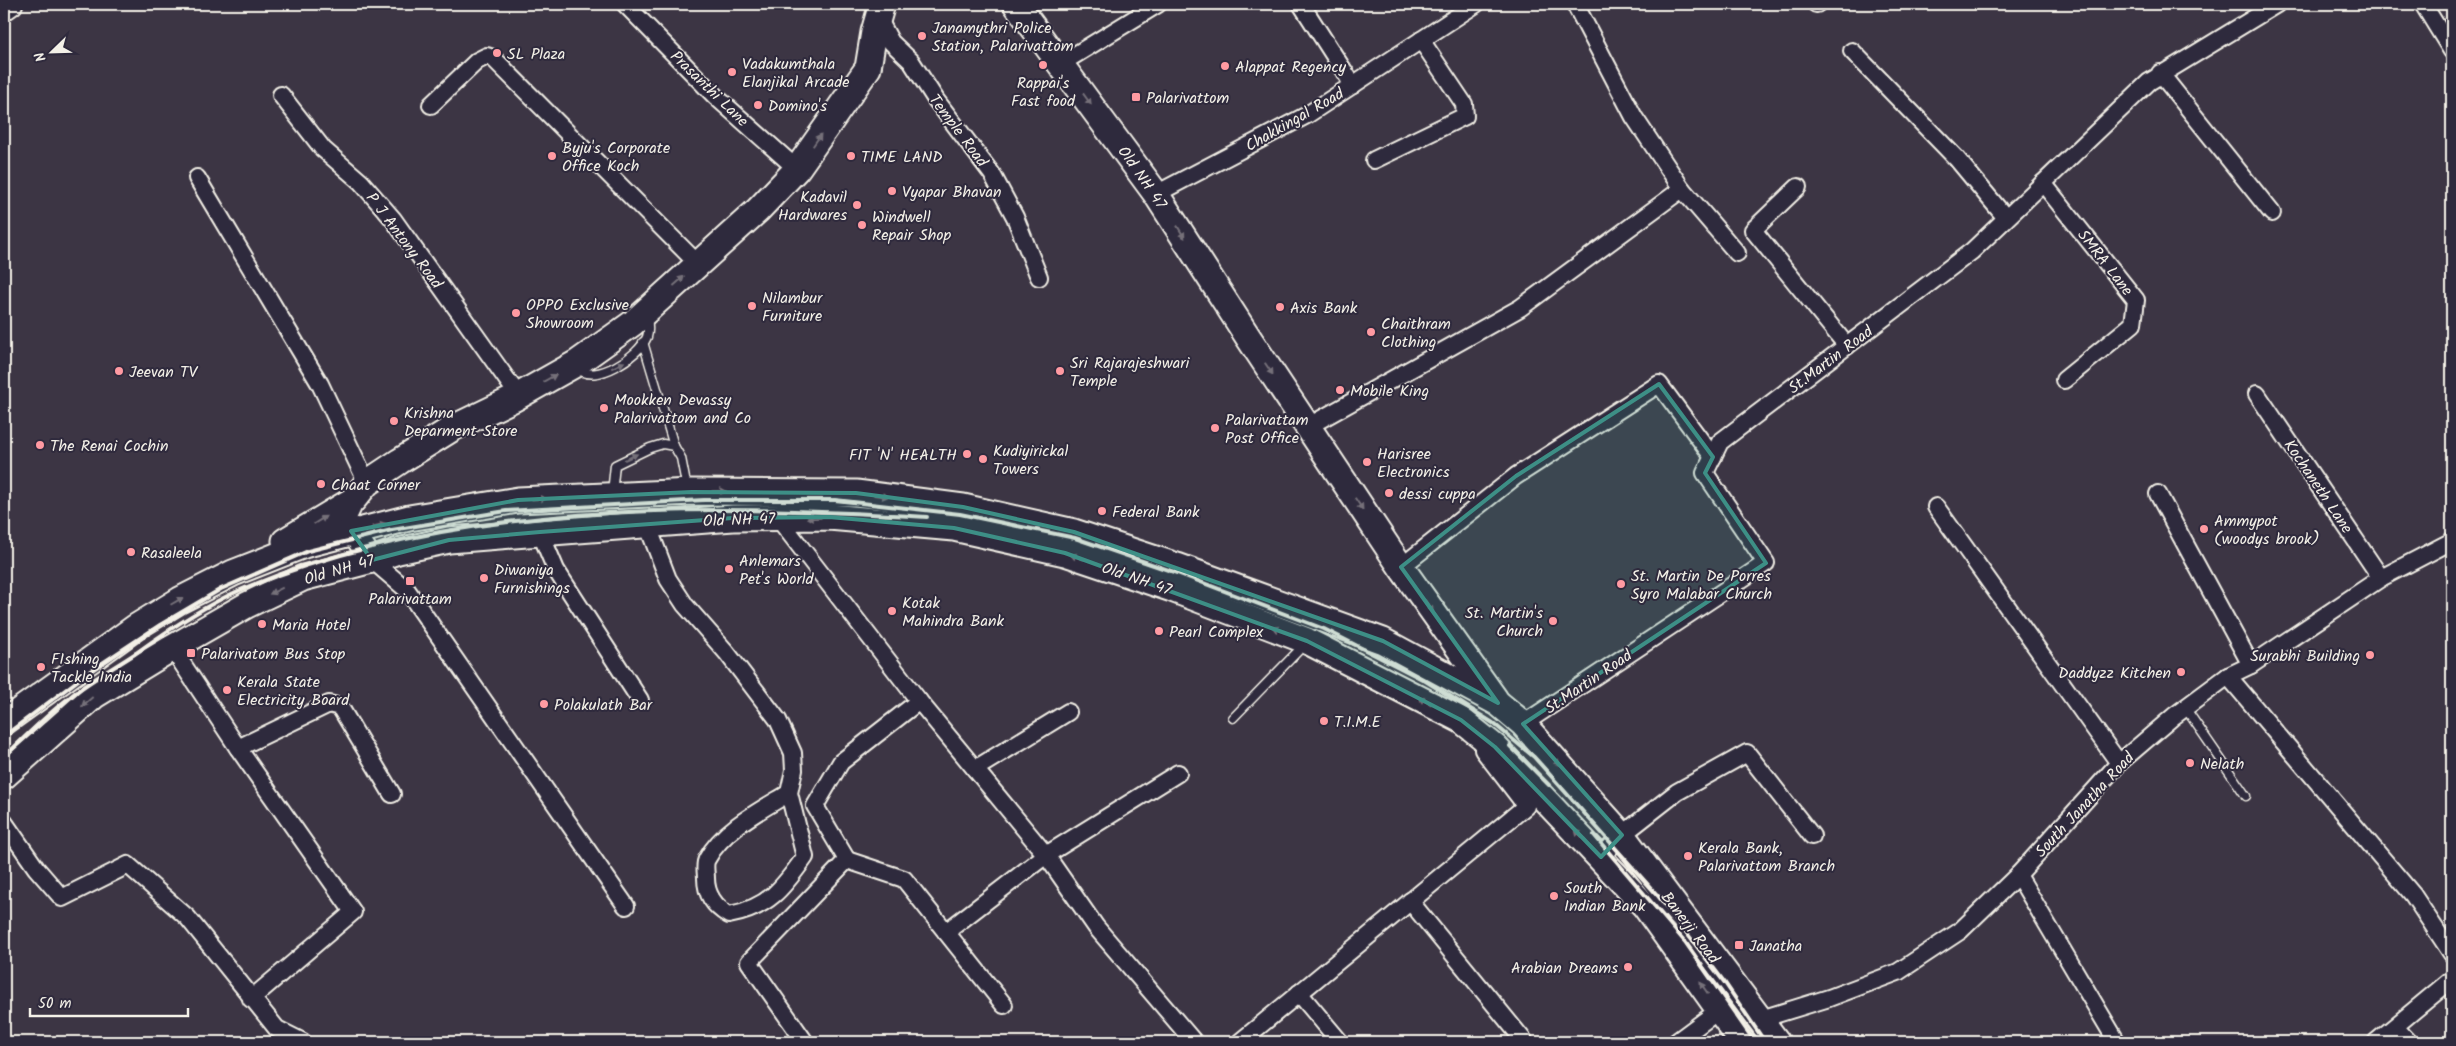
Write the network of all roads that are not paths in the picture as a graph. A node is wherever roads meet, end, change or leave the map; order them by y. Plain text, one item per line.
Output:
1 (11, 4) edge
2 (625, 4) edge
3 (1016, 4) edge
4 (1158, 4) edge
5 (1301, 4) edge
6 (1575, 4) edge
7 (2277, 4) edge
8 (2423, 4) edge
9 (1467, 6) edge
10 (4, 9) edge
11 (880, 11) edge
12 (1421, 40) junction
13 (1852, 51) dead end
14 (2452, 51) edge
15 (1062, 63) junction
16 (2160, 73) junction
17 (1353, 85) junction
18 (281, 95) dead end
19 (430, 105) dead end
20 (1374, 160) dead end
21 (797, 169) junction
22 (197, 178) dead end
23 (2043, 183) junction
24 (1798, 187) dead end
25 (1682, 189) junction
26 (1156, 194) junction
27 (2272, 213) dead end
28 (2006, 218) junction
29 (1737, 253) dead end
30 (698, 264) junction
31 (1039, 277) dead end
32 (647, 310) junction
33 (644, 342) junction
34 (1847, 346) junction
35 (573, 365) junction
36 (2064, 380) dead end
37 (2257, 394) dead end
38 (518, 395) junction
39 (1307, 426) junction
40 (674, 446) junction
41 (1712, 457) junction
42 (360, 491) junction
43 (687, 492) junction
44 (2158, 494) dead end
45 (612, 495) junction
46 (1936, 507) dead end
47 (778, 518) junction
48 (647, 524) junction
49 (351, 531) junction
50 (540, 532) junction
51 (2452, 541) edge
52 (372, 560) junction
53 (1401, 567) junction
54 (233, 573) junction
55 (2381, 578) junction
56 (1308, 641) junction
57 (172, 648) junction
58 (2250, 665) junction
59 (2228, 676) junction
60 (640, 700) dead end
61 (919, 701) junction
62 (1498, 703) junction
63 (2186, 709) junction
64 (1068, 712) dead end
65 (1233, 718) dead end
66 (1461, 720) junction
67 (4, 722) edge
68 (1523, 724) junction
69 (1495, 747) joint
70 (238, 748) junction
71 (2119, 763) junction
72 (975, 769) junction
73 (1178, 773) dead end
74 (4, 776) edge
75 (788, 793) junction
76 (392, 794) dead end
77 (2246, 796) dead end
78 (4, 822) edge
79 (1622, 835) junction
80 (1812, 836) dead end
81 (1046, 855) junction
82 (1601, 857) junction
83 (847, 860) junction
84 (2018, 876) junction
85 (1410, 901) junction
86 (626, 906) dead end
87 (946, 932) junction
88 (2452, 954) edge
89 (2452, 979) edge
90 (1300, 993) junction
91 (251, 999) junction
92 (1004, 1005) dead end
93 (1719, 1010) junction
94 (1761, 1019) junction
95 (2395, 1027) junction
96 (303, 1042) edge
97 (805, 1042) edge
98 (1194, 1042) edge
99 (1240, 1042) edge
100 (1340, 1042) edge
101 (1525, 1042) edge
102 (1676, 1042) edge
103 (1742, 1042) edge
104 (1777, 1042) edge
105 (2118, 1042) edge
106 (2376, 1042) edge
107 (2409, 1042) edge

1 - 10 street
2 - 21 street, Prasanthi Lane
3 - 15 main road, Old NH 47
4 - 15 street
5 - 17 street
6 - 25 street
7 - 16 street, St.Martin Road
8 - 14 street
9 - 12 street, Chakkingal Road
21 -> 11 main road, Old NH 47
11 - 31 street, Temple Road
12 - 17 street, Chakkingal Road
12 - 20 street
13 - 28 street
15 -> 26 main road, Old NH 47
16 - 23 street, St.Martin Road
16 - 27 street
17 - 26 street, Chakkingal Road
18 - 38 street, P J Antony Road
19 - 30 street
21 - 30 main road, Old NH 47
22 - 42 street
23 - 28 street, St.Martin Road
23 - 36 street, SMRA Lane
24 - 34 street
25 - 29 street
25 - 39 street
26 -> 39 main road, Old NH 47
28 - 34 street, St.Martin Road
32 -> 30 main road, Old NH 47
32 - 33 lane
32 - 35 main road, Old NH 47
35 -> 33 lane
33 - 40 lane
34 - 41 street, St.Martin Road
38 -> 35 main road, Old NH 47
37 - 55 street, Kochaneth Lane
38 - 42 main road, Old NH 47
39 -> 53 main road, Old NH 47
40 - 43 lane
45 -> 40 lane
41 - 53 street
41 - 68 street, St.Martin Road
42 - 49 street
54 -> 42 main road, Old NH 47
43 - 45 main road, Old NH 47
43 -> 62 main road, Old NH 47
44 - 58 street
49 -> 45 main road, Old NH 47
46 - 71 street
47 - 48 main road, Old NH 47
56 -> 47 main road, Old NH 47
47 - 61 street
48 - 50 main road, Old NH 47
48 - 75 street
49 - 52 street
49 - 54 main road, Old NH 47
50 - 52 main road, Old NH 47
50 - 60 street
51 - 55 street, South Janatha Road
52 -> 57 main road, Old NH 47
52 - 86 street
53 -> 62 main road, Old NH 47
67 -> 54 main road, Old NH 47
55 - 58 street, South Janatha Road
56 - 65 lane
66 -> 56 main road, Old NH 47
57 - 70 street
57 -> 74 main road, Old NH 47
58 - 59 street, South Janatha Road
59 - 63 street, South Janatha Road
59 - 88 street
61 - 72 street
61 - 83 street
62 - 68 main road, Old NH 47
63 - 71 street, South Janatha Road
63 - 77 lane
64 - 72 street
66 - 69 main road, Old NH 47
66 - 85 street
68 -> 79 main road, Banerji Road
82 -> 69 main road, Banerji Road
70 - 76 street
70 - 91 street
71 - 84 street, South Janatha Road
72 - 81 street
73 - 81 street
75 - 75 street
78 - 91 street
79 - 80 street
79 - 82 street
79 - 94 main road, Banerji Road
81 - 87 street
81 - 98 street
93 -> 82 main road, Banerji Road
83 - 87 street
83 - 97 street
84 - 94 street, South Janatha Road
84 - 105 street
85 - 90 street
85 - 101 street
87 - 92 street
89 - 95 street
90 - 99 street
90 - 100 street
91 - 96 street
93 - 102 street
93 - 103 main road, Banerji Road
94 - 104 main road, Banerji Road
95 - 106 street
95 - 107 street

